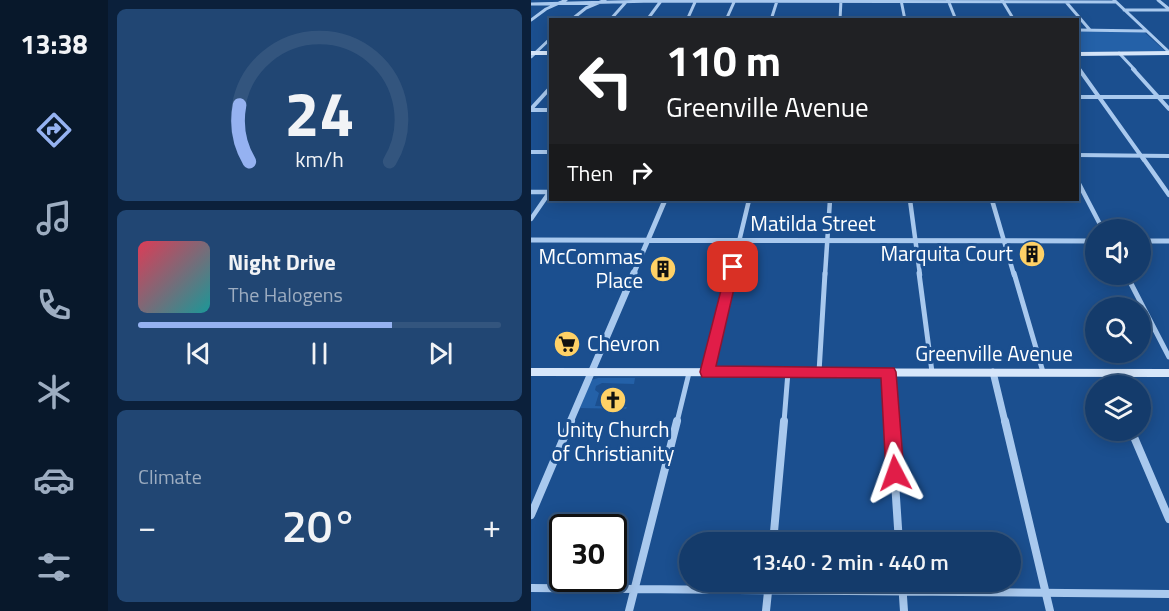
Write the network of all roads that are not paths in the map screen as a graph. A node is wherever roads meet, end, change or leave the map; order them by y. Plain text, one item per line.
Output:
1 (566, 0) edge
2 (1158, 0) edge
3 (654, 1) edge
4 (661, 1) edge
5 (696, 1) edge
6 (735, 1) edge
7 (777, 1) edge
8 (841, 1) edge
9 (901, 1) edge
10 (948, 1) edge
11 (1003, 1) edge
12 (1065, 1) edge
13 (1115, 1) edge
14 (604, 2) edge
15 (627, 2) junction
16 (531, 4) edge
17 (555, 4) junction
18 (594, 4) junction
19 (1169, 9) edge
20 (1124, 10) junction
21 (574, 18) edge
22 (612, 18) edge
23 (648, 18) edge
24 (688, 18) edge
25 (727, 18) edge
26 (772, 18) edge
27 (840, 18) edge
28 (905, 18) edge
29 (955, 18) edge
30 (1013, 18) edge
31 (531, 20) edge
32 (1079, 30) edge
33 (1090, 30) junction
34 (1146, 30) junction
35 (549, 40) edge
36 (549, 53) edge
37 (1119, 53) junction
38 (1169, 53) edge
39 (532, 54) edge
40 (1079, 54) edge
41 (1079, 69) edge
42 (549, 90) edge
43 (1079, 97) edge
44 (1099, 97) junction
45 (1158, 97) junction
46 (1169, 97) edge
47 (533, 110) edge
48 (549, 110) edge
49 (1169, 110) edge
50 (531, 116) edge
51 (531, 152) edge
52 (549, 152) edge
53 (1079, 155) edge
54 (1141, 156) junction
55 (1169, 156) edge
56 (1079, 184) edge
57 (531, 192) edge
58 (549, 192) edge
59 (549, 193) edge
60 (1169, 195) edge
61 (665, 201) edge
62 (749, 201) edge
63 (829, 201) edge
64 (910, 201) edge
65 (991, 201) edge
66 (531, 219) edge
67 (1097, 219) edge
68 (531, 240) edge
69 (647, 240) junction
70 (739, 240) junction
71 (827, 240) junction
72 (915, 241) junction
73 (1004, 241) junction
74 (1085, 241) edge
75 (1151, 241) edge
76 (1169, 241) edge
77 (1132, 285) edge
78 (1169, 357) edge
79 (531, 372) edge
80 (707, 372) junction
81 (788, 372) junction
82 (819, 372) junction
83 (888, 372) junction
84 (932, 372) junction
85 (993, 372) junction
86 (1043, 372) junction
87 (591, 373) junction
88 (689, 373) junction
89 (1107, 373) joint
90 (1169, 373) edge
91 (1136, 441) edge
92 (531, 515) edge
93 (1169, 519) edge
94 (774, 532) edge
95 (898, 532) edge
96 (531, 588) edge
97 (679, 589) edge
98 (635, 590) junction
99 (768, 592) edge
100 (903, 592) joint
101 (1045, 593) junction
102 (1169, 594) edge
103 (629, 611) edge
104 (766, 611) edge
105 (904, 611) edge
106 (1050, 611) edge

1 - 17 street
2 - 19 street
3 - 4 street
3 - 15 street
4 - 5 street
4 - 23 street
5 - 6 street
5 - 24 street
6 - 7 street
6 - 25 street
7 - 8 street
7 - 26 street
8 - 9 street
8 - 27 street
9 - 10 street
9 - 28 street
10 - 11 street
10 - 29 street
11 - 12 street
11 - 30 street
12 - 13 street
12 - 33 street
13 - 20 street
14 - 15 street
14 - 18 street
15 - 22 street
16 - 17 street
17 - 18 street
17 - 31 street
18 - 21 street
19 - 20 street
20 - 34 street
32 - 33 street
33 - 34 street
34 - 38 street
35 - 39 street
36 - 39 main road
37 - 38 main road
37 - 40 main road
37 - 45 street
41 - 44 street
42 - 47 street
43 - 44 street
44 - 45 street
44 - 54 street
45 - 46 street
45 - 49 street
47 - 48 street
47 - 50 street
51 - 52 street
53 - 54 street
54 - 55 street
54 - 60 street
56 - 67 street
57 - 58 street
59 - 66 street
61 - 69 street
62 - 70 street
63 - 71 street
64 - 72 street
65 - 73 street
68 - 69 street, Matilda Street
69 - 70 street, Matilda Street
69 - 87 street
70 - 71 street, Matilda Street
70 - 80 street
71 - 72 street, Matilda Street
71 - 82 street
72 - 73 street, Matilda Street
72 - 84 street
73 - 74 street, Matilda Street
73 - 86 street
75 - 76 street
77 - 78 street
79 - 87 main road, Greenville Avenue
80 - 81 main road, Greenville Avenue
80 - 88 main road, Greenville Avenue
81 - 82 main road, Greenville Avenue
81 - 94 street
82 - 83 main road, Greenville Avenue
83 - 84 main road, Greenville Avenue
83 - 95 street
84 - 85 main road, Greenville Avenue
85 - 86 main road, Greenville Avenue
85 - 101 street
86 - 89 main road, Greenville Avenue
87 - 88 main road, Greenville Avenue
87 - 92 street
88 - 98 street
89 - 90 main road, Greenville Avenue
91 - 93 street
96 - 98 street
97 - 98 street
98 - 103 street
99 - 104 street
100 - 101 street
100 - 105 street
101 - 102 street
101 - 106 street

